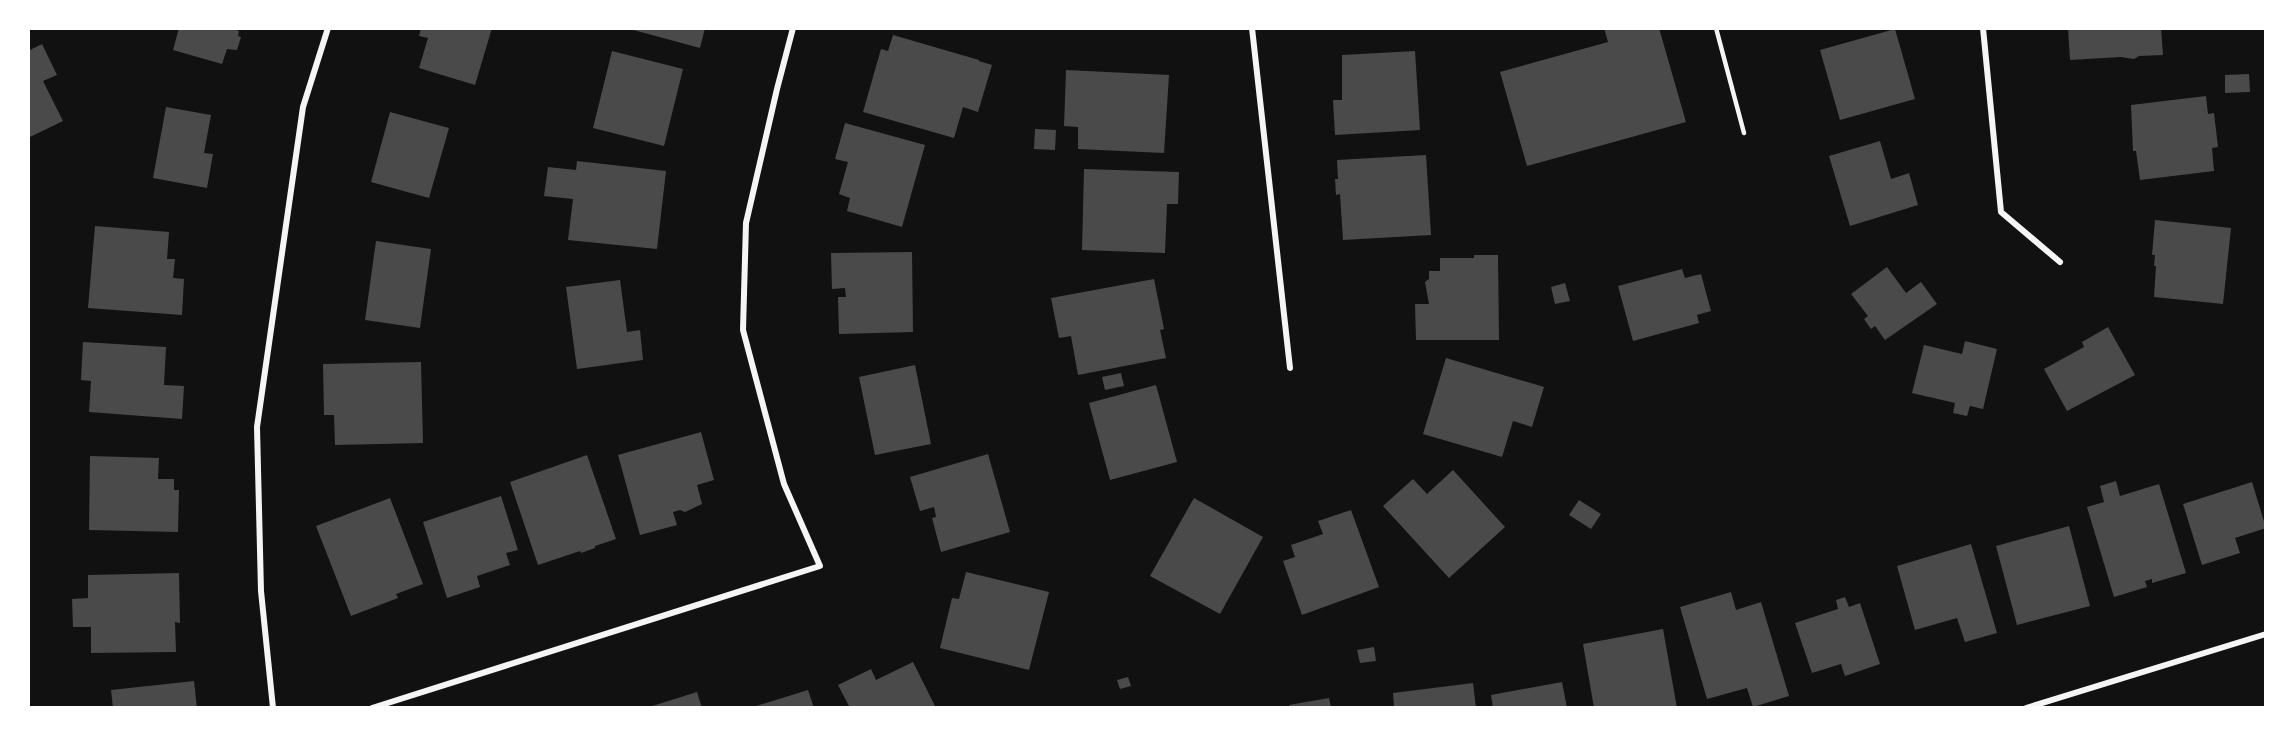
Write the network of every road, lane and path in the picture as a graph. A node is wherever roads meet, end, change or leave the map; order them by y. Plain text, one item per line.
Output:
1 (328, 28) edge
2 (793, 28) edge
3 (1252, 28) edge
4 (1716, 28) edge
5 (1983, 28) edge
6 (1744, 133) dead end
7 (2060, 262) dead end
8 (1290, 368) dead end
9 (2265, 633) edge
10 (273, 708) edge
11 (372, 708) edge
12 (2026, 708) edge

1 - 10 street
2 - 11 street
3 - 8 street
4 - 6 lane
5 - 7 street
9 - 12 street

